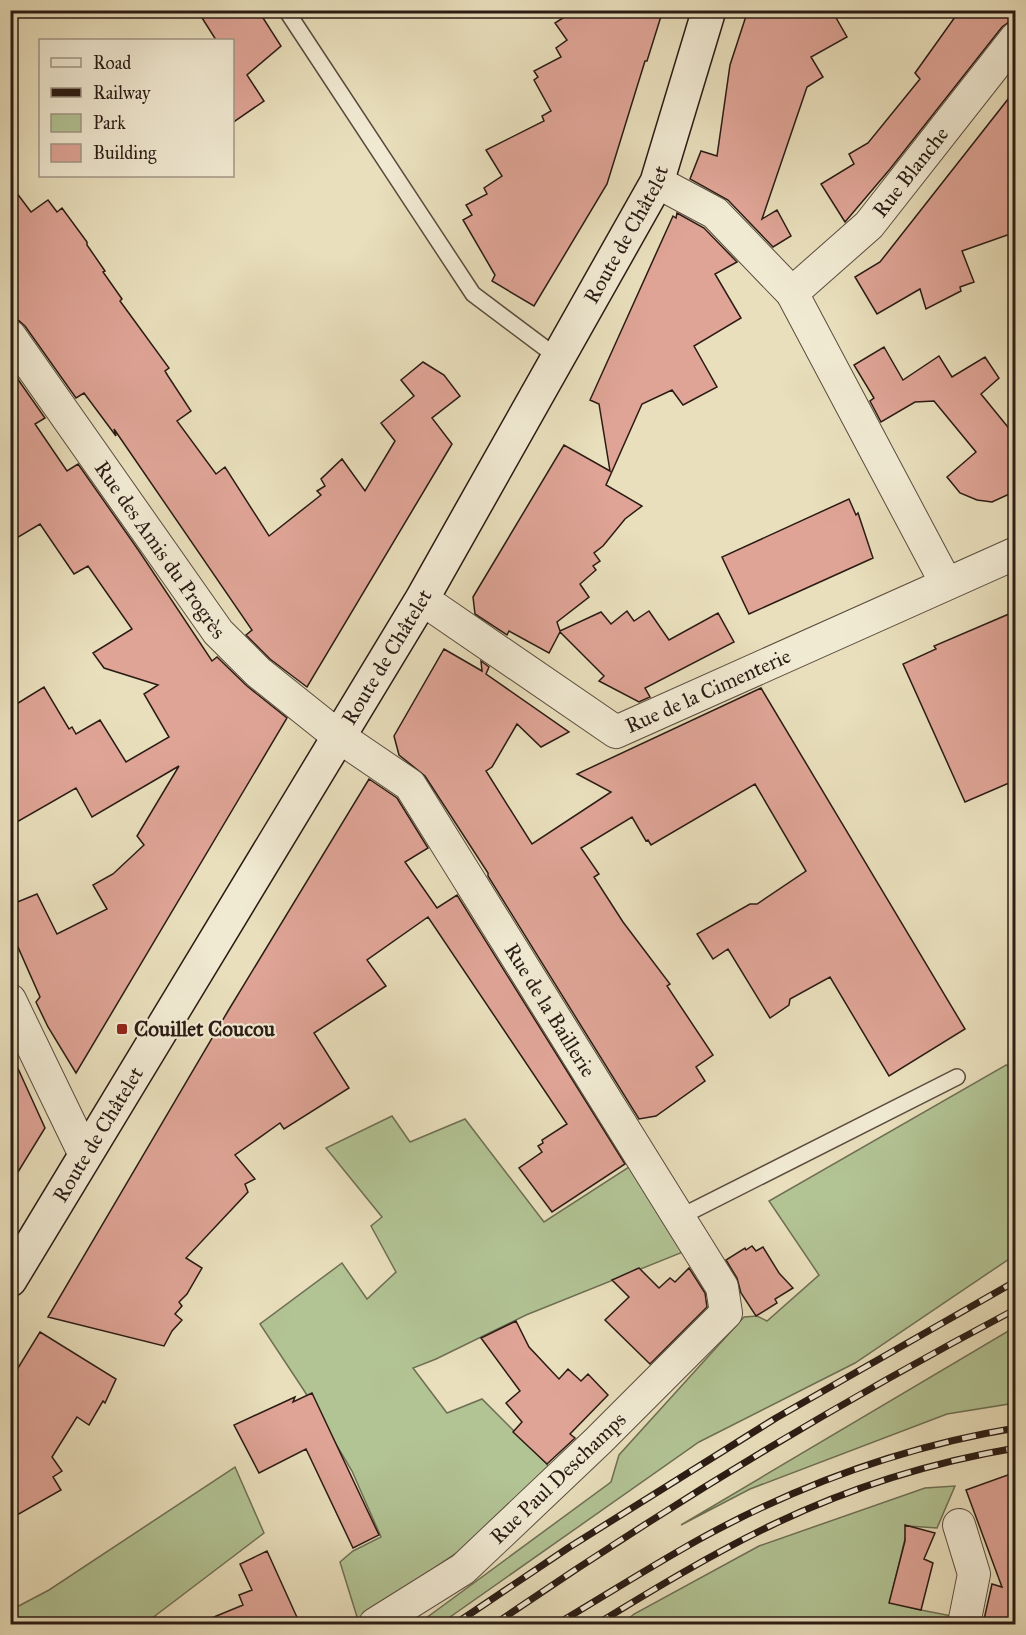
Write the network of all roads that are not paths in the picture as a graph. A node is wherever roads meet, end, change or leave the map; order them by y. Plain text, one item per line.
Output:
1 (286, 10) edge
2 (709, 10) edge
3 (1016, 38) edge
4 (657, 182) junction
5 (792, 293) junction
6 (10, 336) edge
7 (557, 357) junction
8 (1016, 553) edge
9 (946, 583) junction
10 (422, 599) junction
11 (338, 736) junction
12 (10, 1000) edge
13 (957, 1077) dead end
14 (85, 1155) junction
15 (678, 1218) junction
16 (10, 1280) edge
17 (726, 1313) joint
18 (959, 1525) dead end
19 (375, 1624) edge
20 (964, 1624) edge

1 - 7 lane
2 - 4 main road, Route de Châtelet
3 - 5 street, Rue Blanche
4 - 5 street
4 - 7 main road, Route de Châtelet
5 - 9 street
6 - 11 street, Rue des Amis du Progrès
7 - 10 main road, Route de Châtelet
8 - 9 street, Rue de la Cimenterie
9 - 10 street, Rue de la Cimenterie
10 - 11 main road, Route de Châtelet
11 - 14 main road, Route de Châtelet
11 - 15 street, Rue de la Baillerie
12 - 14 street
13 - 15 lane
14 - 16 main road, Route de Châtelet
15 - 17 street, Rue de la Baillerie
17 - 19 street, Rue Paul Deschamps
18 - 20 street

